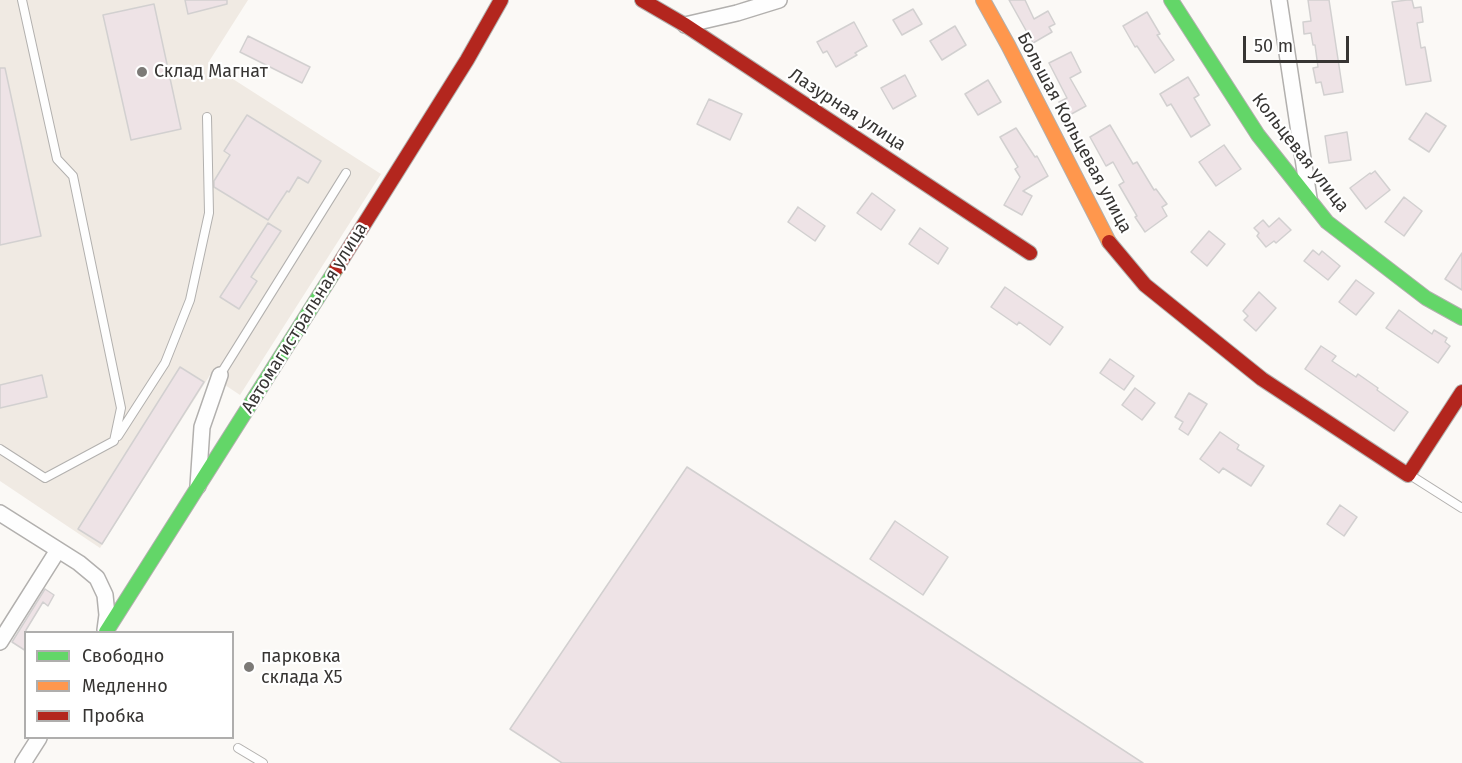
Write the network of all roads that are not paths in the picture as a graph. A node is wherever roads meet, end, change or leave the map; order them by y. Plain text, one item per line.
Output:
1 (22, 0) edge
2 (501, 0) edge
3 (642, 0) edge
4 (779, 0) edge
5 (983, 0) edge
6 (1171, 0) edge
7 (1279, 0) edge
8 (685, 25) junction
9 (207, 117) dead end
10 (346, 173) dead end
11 (1309, 198) junction
12 (1030, 253) dead end
13 (1462, 318) edge
14 (220, 375) joint
15 (1462, 392) edge
16 (114, 441) junction
17 (0, 449) edge
18 (1408, 475) junction
19 (197, 490) junction
20 (1462, 508) edge
21 (0, 513) edge
22 (58, 550) junction
23 (105, 631) edge
24 (106, 631) edge
25 (0, 642) edge
26 (38, 739) edge
27 (238, 748) dead end
28 (23, 763) edge
29 (264, 763) edge

1 - 16 lane
2 - 19 street, Автомагистральная улица
3 - 8 street, Лазурная улица
4 - 8 street
5 - 18 street, Большая Кольцевая улица
6 - 11 street, Кольцевая улица
7 - 11 street
8 - 12 street, Лазурная улица
9 - 16 lane
10 - 14 lane
11 - 13 street, Кольцевая улица
14 - 19 street
15 - 18 street
16 - 17 lane
18 - 20 lane
19 - 24 street, Автомагистральная улица
21 - 22 street
22 - 23 street
22 - 25 street
26 - 28 street
27 - 29 lane

